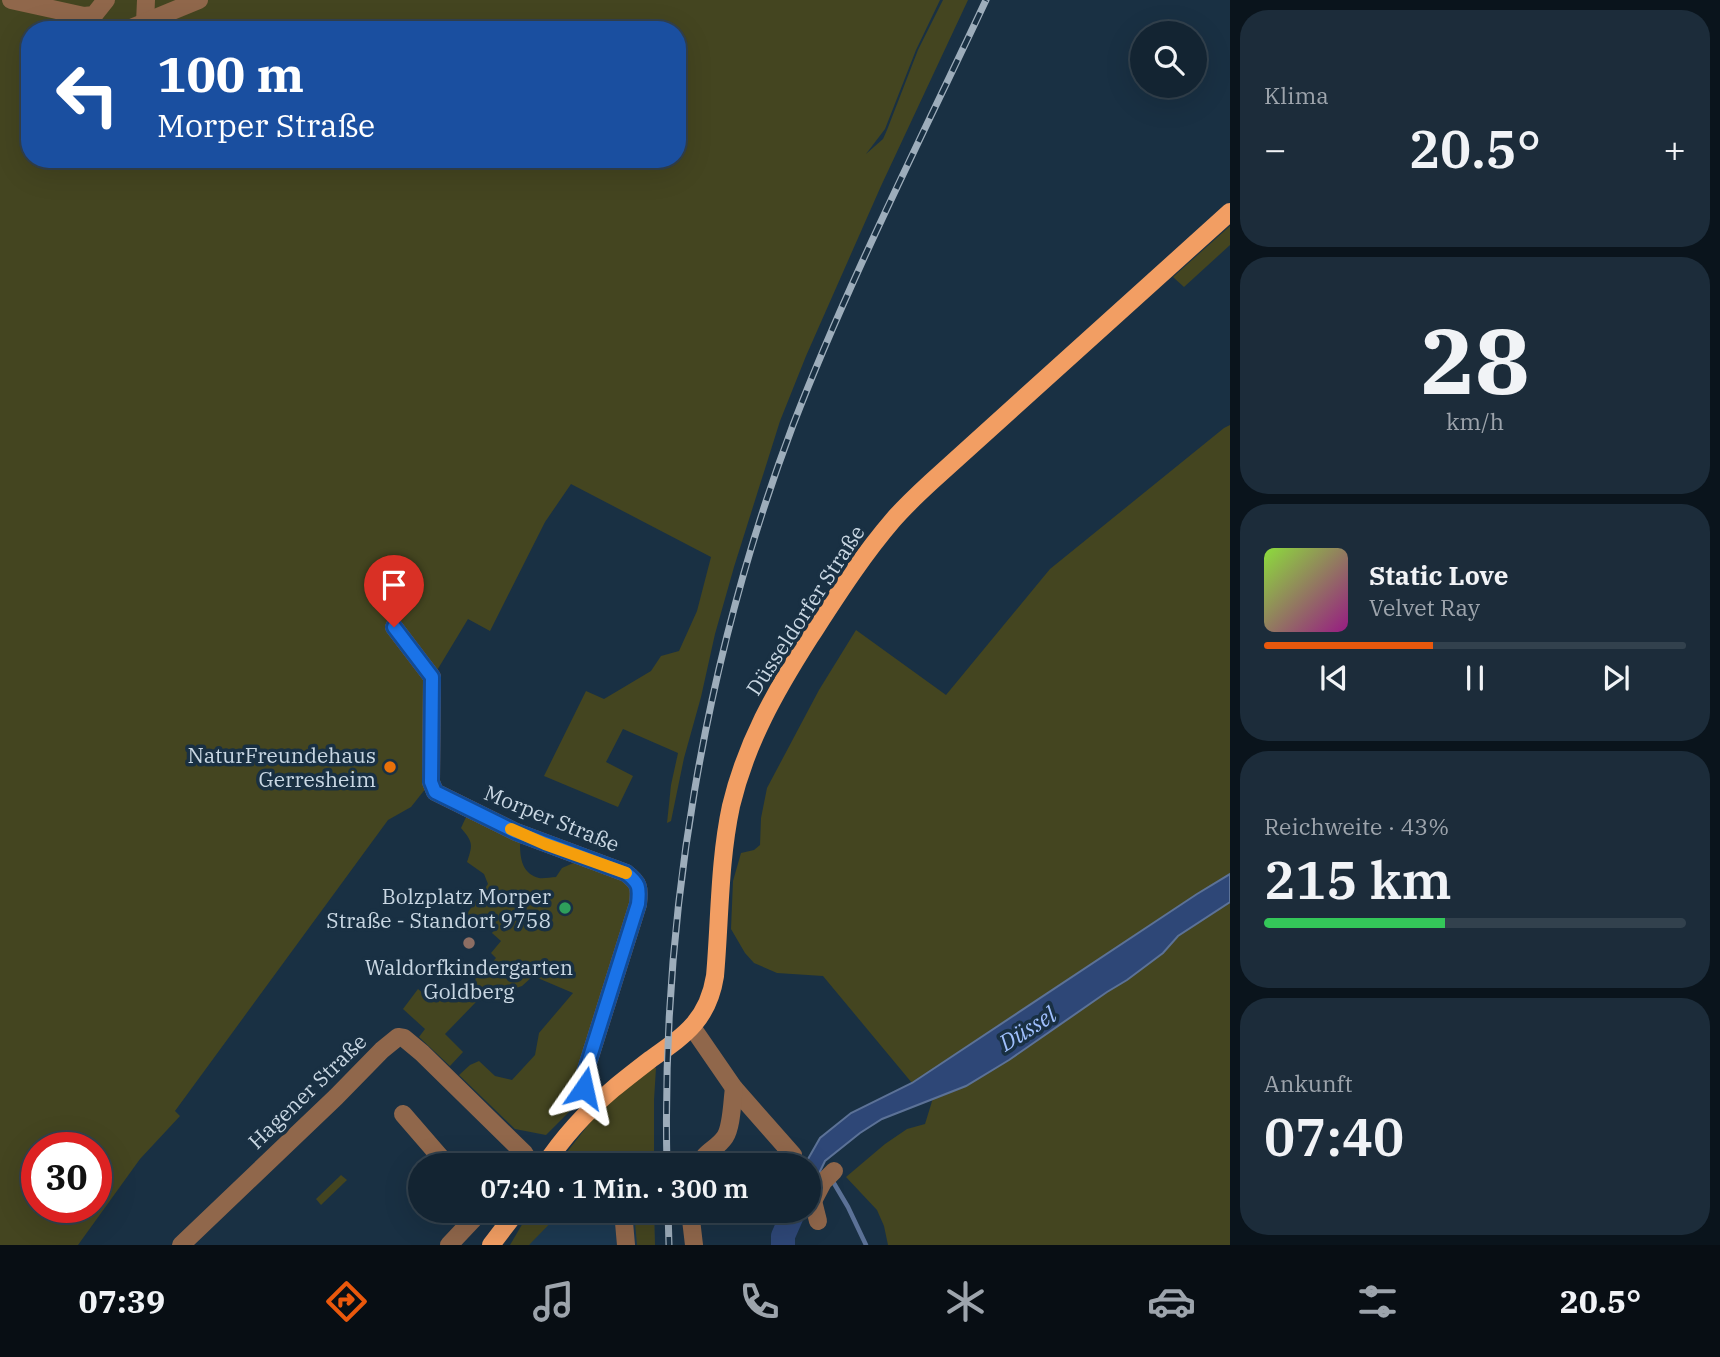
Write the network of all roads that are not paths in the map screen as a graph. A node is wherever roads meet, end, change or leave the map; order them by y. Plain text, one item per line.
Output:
1 (11, 0) edge
2 (106, 0) edge
3 (146, 0) edge
4 (199, 0) edge
5 (74, 21) edge
6 (80, 21) edge
7 (145, 21) edge
8 (150, 21) edge
9 (1230, 212) edge
10 (394, 627) dead end
11 (692, 1027) junction
12 (734, 1088) junction
13 (596, 1104) junction
14 (403, 1114) dead end
15 (438, 1153) edge
16 (523, 1153) edge
17 (543, 1153) edge
18 (707, 1153) edge
19 (785, 1153) edge
20 (828, 1177) dead end
21 (821, 1186) edge
22 (470, 1223) edge
23 (508, 1223) edge
24 (624, 1223) edge
25 (691, 1223) edge
26 (181, 1245) edge
27 (449, 1245) edge
28 (491, 1245) edge
29 (626, 1245) edge
30 (694, 1245) edge

1 - 5 street
2 - 6 street
3 - 7 street
4 - 8 street
9 - 11 main road, Düsseldorfer Straße
10 - 13 street, Morper Straße
11 - 12 street
11 - 13 main road
12 - 18 street
12 - 19 street
13 - 17 main road
14 - 15 street
16 - 26 street, Hagener Straße
20 - 21 street
22 - 27 street
23 - 28 main road
24 - 29 street
25 - 30 street

